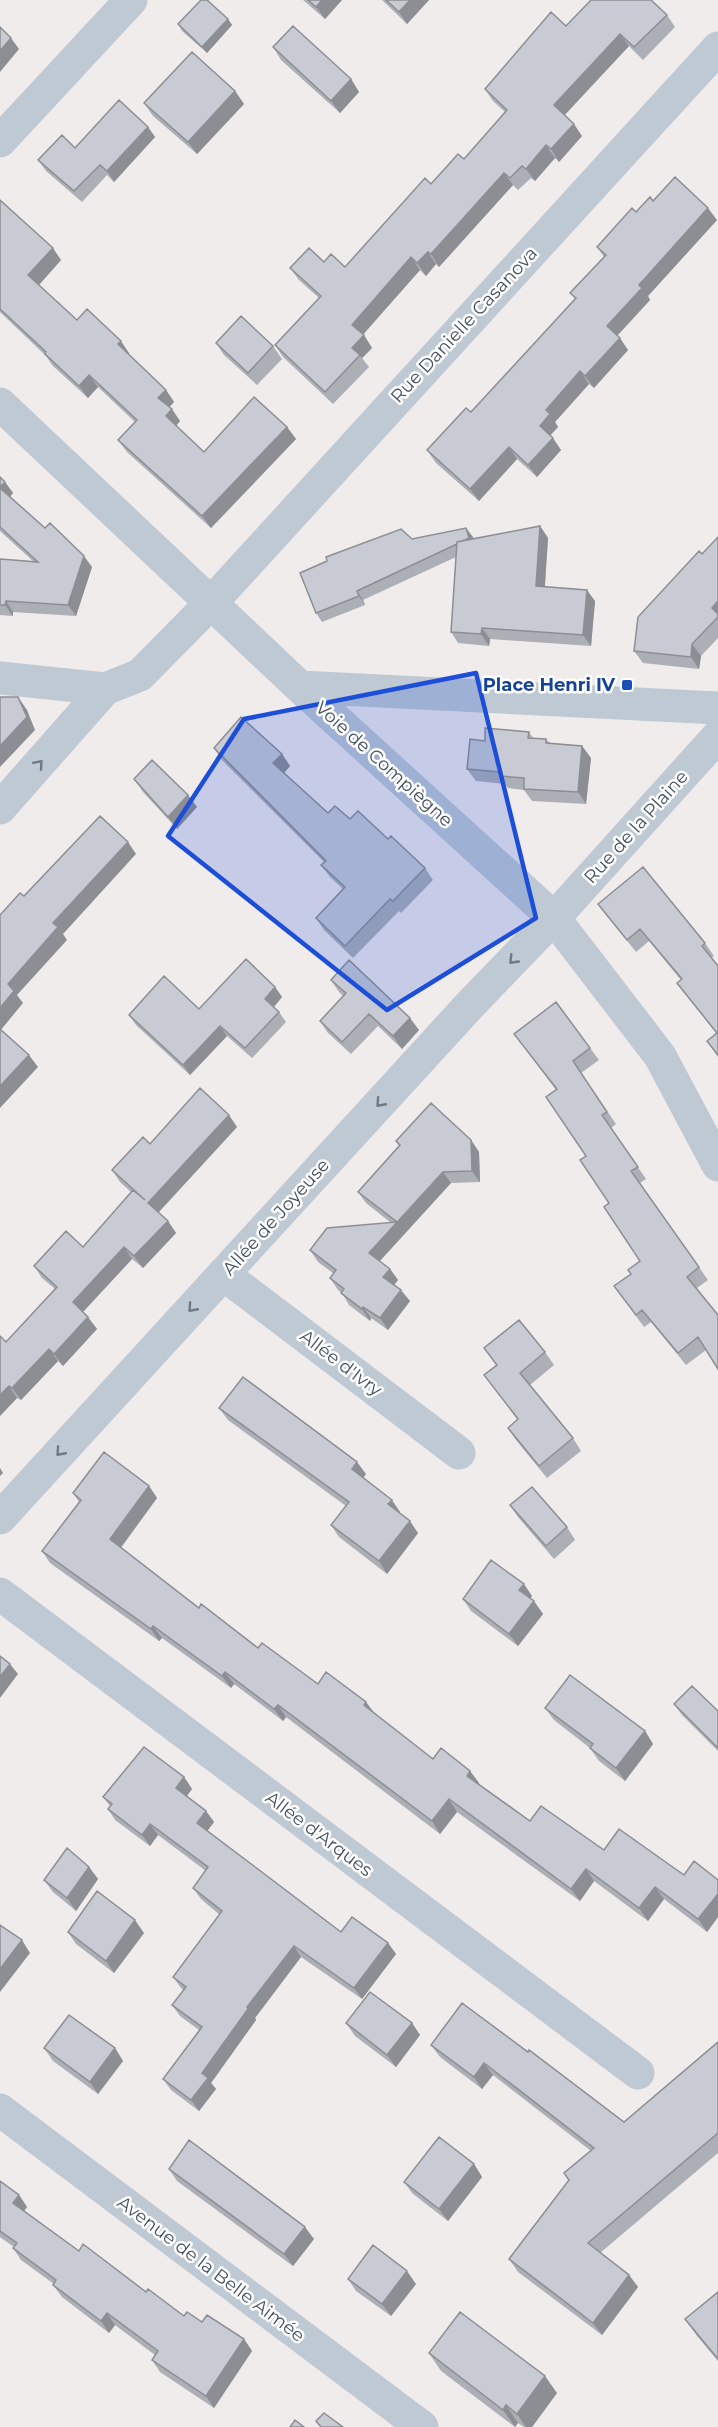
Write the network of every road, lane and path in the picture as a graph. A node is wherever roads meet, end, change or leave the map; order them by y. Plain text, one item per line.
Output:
1 (131, 0) edge
2 (718, 48) edge
3 (0, 141) edge
4 (0, 404) edge
5 (211, 603) junction
6 (0, 678) edge
7 (300, 687) junction
8 (105, 689) junction
9 (718, 708) edge
10 (718, 736) edge
11 (0, 808) edge
12 (554, 918) junction
13 (718, 1165) edge
14 (223, 1274) junction
15 (459, 1453) dead end
16 (0, 1518) edge
17 (0, 1594) edge
18 (638, 2073) dead end
19 (0, 2110) edge
20 (422, 2427) edge

1 - 3 street
2 - 5 street, Rue Danielle Casanova
4 - 5 street, Voie de Compiègne
5 - 7 street, Voie de Compiègne
5 - 8 street, Rue Danielle Casanova
6 - 8 street
7 - 9 street
7 - 12 street, Voie de Compiègne
11 -> 8 street
10 - 12 street, Rue de la Plaine
12 - 13 street, Voie de Compiègne
12 -> 14 street, Allée de Joyeuse
14 - 15 street, Allée d'Ivry
14 -> 16 street, Allée de Joyeuse
17 - 18 street, Allée d'Arques
19 - 20 street, Avenue de la Belle Aimée

